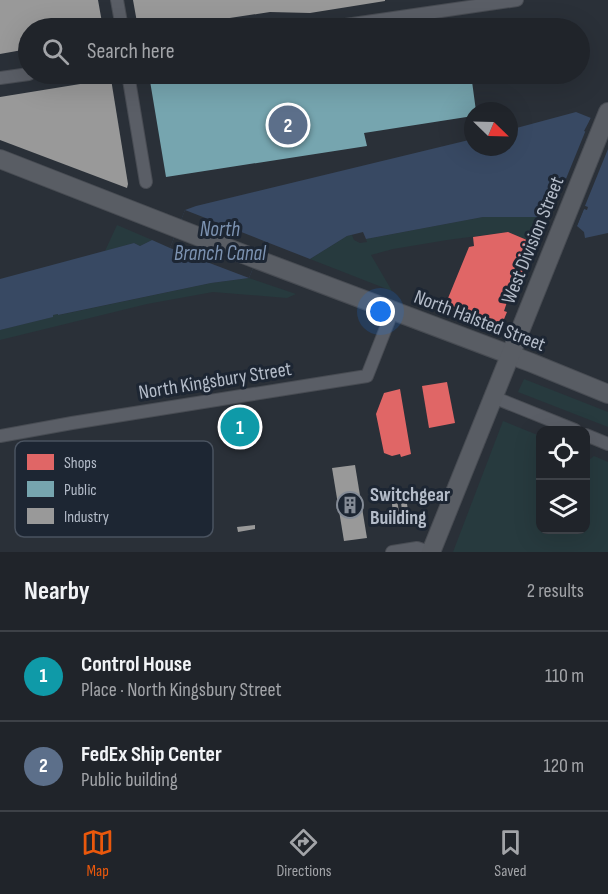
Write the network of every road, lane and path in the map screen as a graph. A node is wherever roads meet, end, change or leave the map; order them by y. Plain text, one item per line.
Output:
1 (117, 0) edge
2 (517, 0) edge
3 (120, 18) edge
4 (394, 18) edge
5 (18, 76) edge
6 (0, 78) edge
7 (130, 84) edge
8 (608, 112) edge
9 (0, 159) edge
10 (146, 182) dead end
11 (393, 310) junction
12 (510, 355) junction
13 (608, 394) edge
14 (493, 397) junction
15 (565, 426) edge
16 (0, 436) edge
17 (590, 437) edge
18 (608, 444) edge
19 (393, 552) edge
20 (430, 552) edge

1 - 3 street
2 - 4 street
5 - 6 street
7 - 10 street
8 - 12 main road, West Division Street
9 - 11 main road, North Halsted Street
11 - 12 main road, North Halsted Street
11 - 16 street, North Kingsbury Street
12 - 13 main road, North Halsted Street
12 - 14 main road, West Division Street
14 - 15 street
14 - 20 main road, West Division Street
17 - 18 street
19 - 20 street

